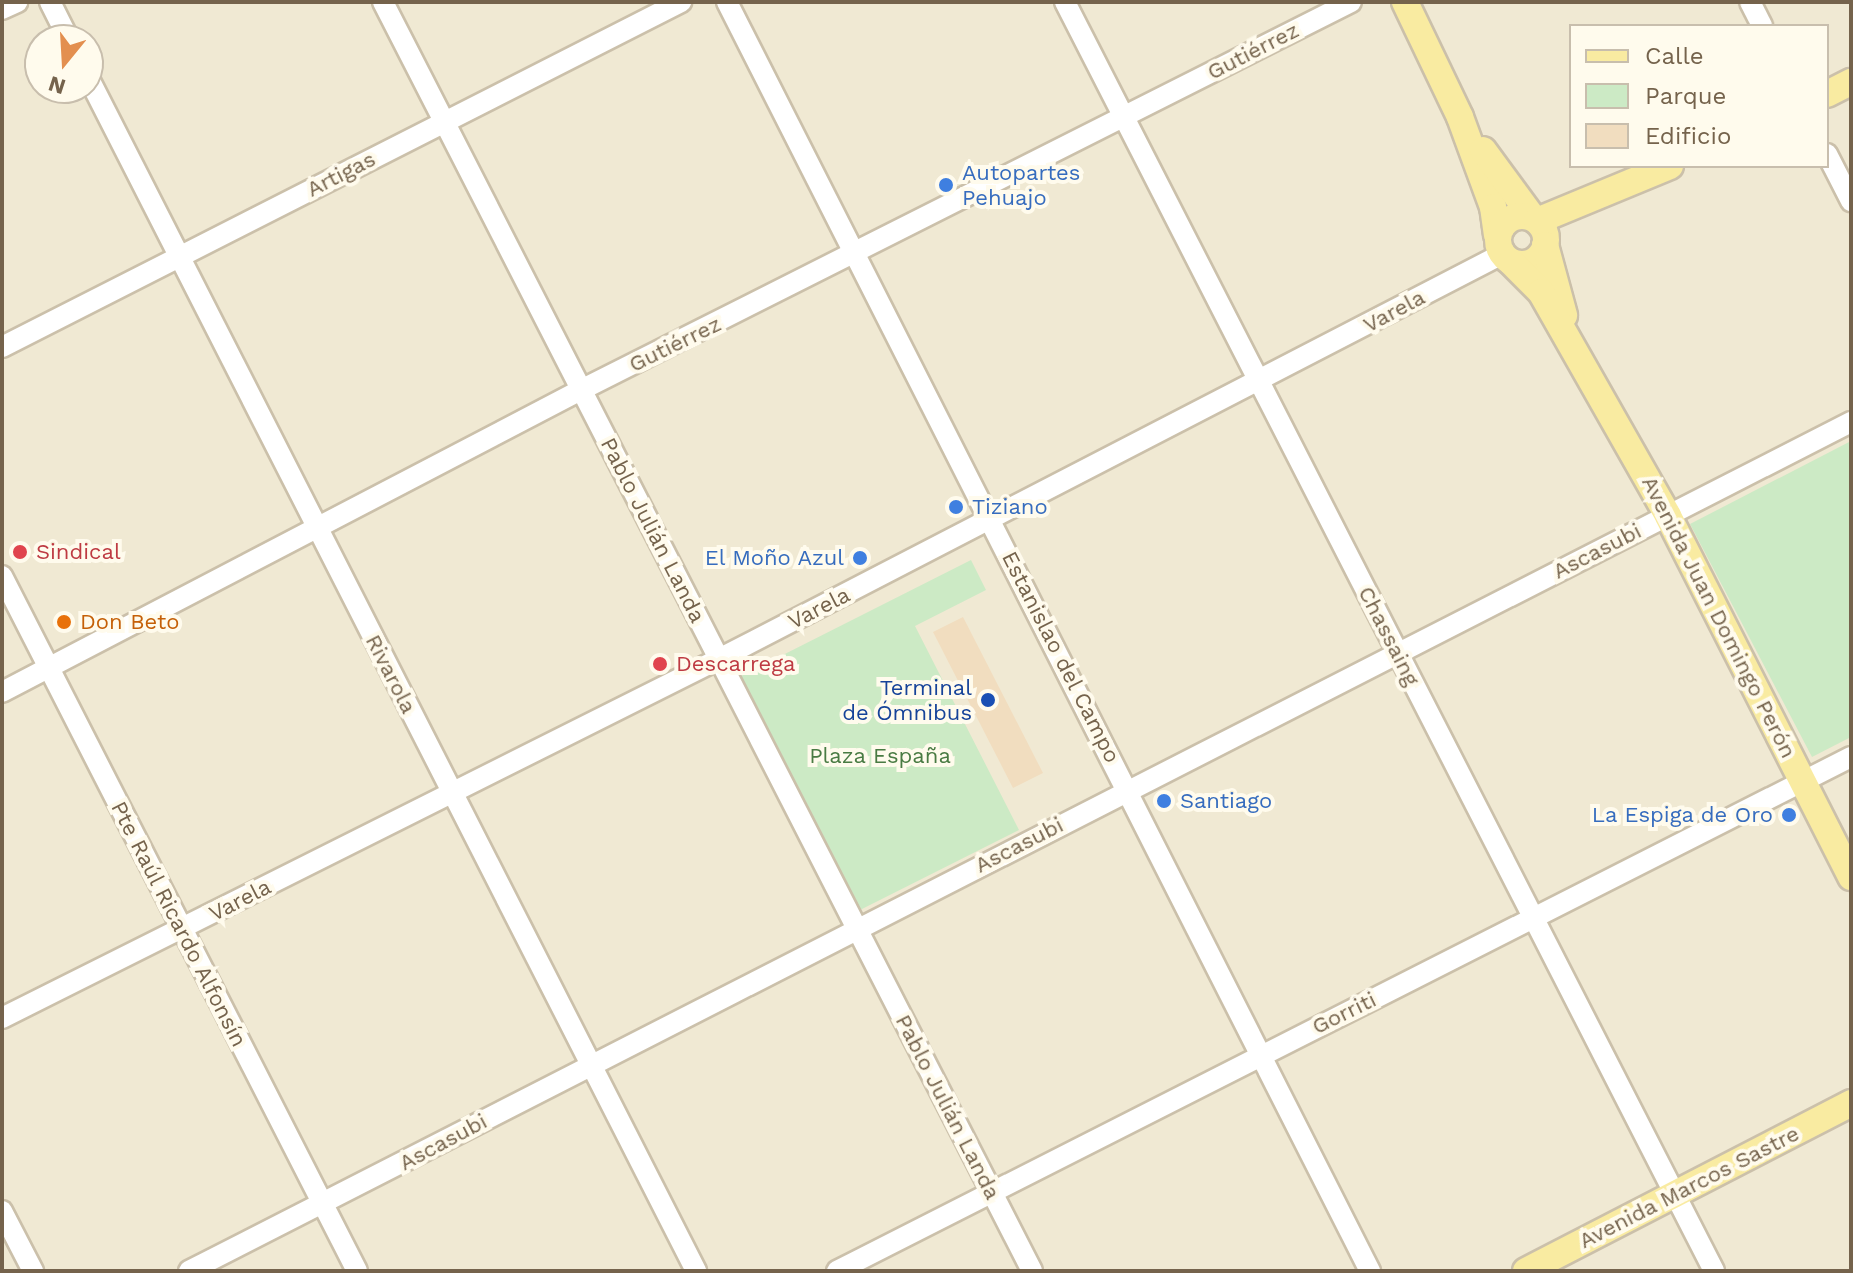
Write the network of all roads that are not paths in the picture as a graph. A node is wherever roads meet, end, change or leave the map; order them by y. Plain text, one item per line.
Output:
1 (17, 2) edge
2 (50, 2) edge
3 (383, 2) edge
4 (681, 2) edge
5 (727, 2) edge
6 (1065, 2) edge
7 (1351, 2) edge
8 (1405, 2) edge
9 (1750, 2) edge
10 (2, 9) edge
11 (61, 24) edge
12 (1761, 24) edge
13 (1851, 82) edge
14 (1829, 93) edge
15 (102, 104) edge
16 (1124, 117) junction
17 (1460, 117) junction
18 (444, 122) junction
19 (1829, 158) edge
20 (1666, 168) edge
21 (1851, 201) edge
22 (1540, 232) junction
23 (1503, 250) junction
24 (178, 255) junction
25 (855, 255) junction
26 (2, 347) edge
27 (1581, 359) junction
28 (1260, 383) junction
29 (581, 390) junction
30 (1851, 422) edge
31 (1668, 516) junction
32 (991, 520) junction
33 (318, 529) junction
34 (2, 576) edge
35 (1397, 652) junction
36 (719, 659) junction
37 (49, 668) junction
38 (2, 692) edge
39 (1851, 757) edge
40 (1804, 782) junction
41 (1128, 790) junction
42 (451, 793) junction
43 (1851, 877) edge
44 (1534, 919) junction
45 (856, 927) junction
46 (182, 930) junction
47 (2, 1018) edge
48 (1261, 1054) junction
49 (590, 1063) junction
50 (1851, 1103) edge
51 (991, 1190) junction
52 (1675, 1196) junction
53 (324, 1205) junction
54 (2, 1211) edge
55 (33, 1271) edge
56 (189, 1271) edge
57 (357, 1271) edge
58 (696, 1271) edge
59 (837, 1271) edge
60 (1032, 1271) edge
61 (1370, 1271) edge
62 (1526, 1271) edge
63 (1714, 1271) edge

1 - 10 street
2 - 11 street
3 - 18 street, Pablo Julián Landa
4 - 18 street, Artigas
5 - 25 street, Estanislao del Campo
6 - 16 street, Chassaing
7 - 16 street, Gutiérrez
8 - 17 main road, Avenida Juan Domingo Perón
9 - 12 street
13 - 14 main road
15 - 24 street, Rivarola
16 - 25 street, Gutiérrez
16 - 28 street, Chassaing
17 - 22 main road, Avenida Juan Domingo Perón
17 - 23 main road, Avenida Juan Domingo Perón
18 - 24 street, Artigas
18 - 29 street, Pablo Julián Landa
19 - 21 street
20 - 22 main road
22 - 23 main road
22 - 23 main road
22 - 27 main road, Avenida Juan Domingo Perón
23 - 27 main road, Avenida Juan Domingo Perón
23 - 28 street, Varela
24 - 26 street, Artigas
24 - 33 street, Rivarola
25 - 29 street, Gutiérrez
25 - 32 street, Estanislao del Campo
27 - 31 main road, Avenida Juan Domingo Perón
28 - 32 street, Varela
28 - 35 street, Chassaing
29 - 33 street, Gutiérrez
29 - 36 street, Pablo Julián Landa
30 - 31 street, Ascasubi
31 - 35 street, Ascasubi
31 - 40 main road, Avenida Juan Domingo Perón
32 - 36 street, Varela
32 - 41 street, Estanislao del Campo
33 - 37 street, Gutiérrez
33 - 42 street, Rivarola
34 - 37 street, Pte Raúl Ricardo Alfonsín
35 - 41 street, Ascasubi
35 - 44 street, Chassaing
36 - 42 street, Varela
36 - 45 street, Pablo Julián Landa
37 - 38 street, Gutiérrez
37 - 46 street, Pte Raúl Ricardo Alfonsín
39 - 40 street, Gorriti
40 - 43 main road, Avenida Juan Domingo Perón
40 - 44 street, Gorriti
41 - 45 street, Ascasubi
41 - 48 street, Estanislao del Campo
42 - 46 street, Varela
42 - 49 street, Rivarola
44 - 48 street, Gorriti
44 - 52 street, Chassaing
45 - 49 street, Ascasubi
45 - 51 street, Pablo Julián Landa
46 - 47 street, Varela
46 - 53 street, Pte Raúl Ricardo Alfonsín
48 - 51 street, Gorriti
48 - 61 street, Estanislao del Campo
49 - 53 street, Ascasubi
49 - 58 street, Rivarola
50 - 52 main road, Avenida Marcos Sastre
51 - 59 street, Gorriti
51 - 60 street, Pablo Julián Landa
52 - 62 main road, Avenida Marcos Sastre
52 - 63 street, Chassaing
53 - 56 street, Ascasubi
53 - 57 street, Pte Raúl Ricardo Alfonsín
54 - 55 street

